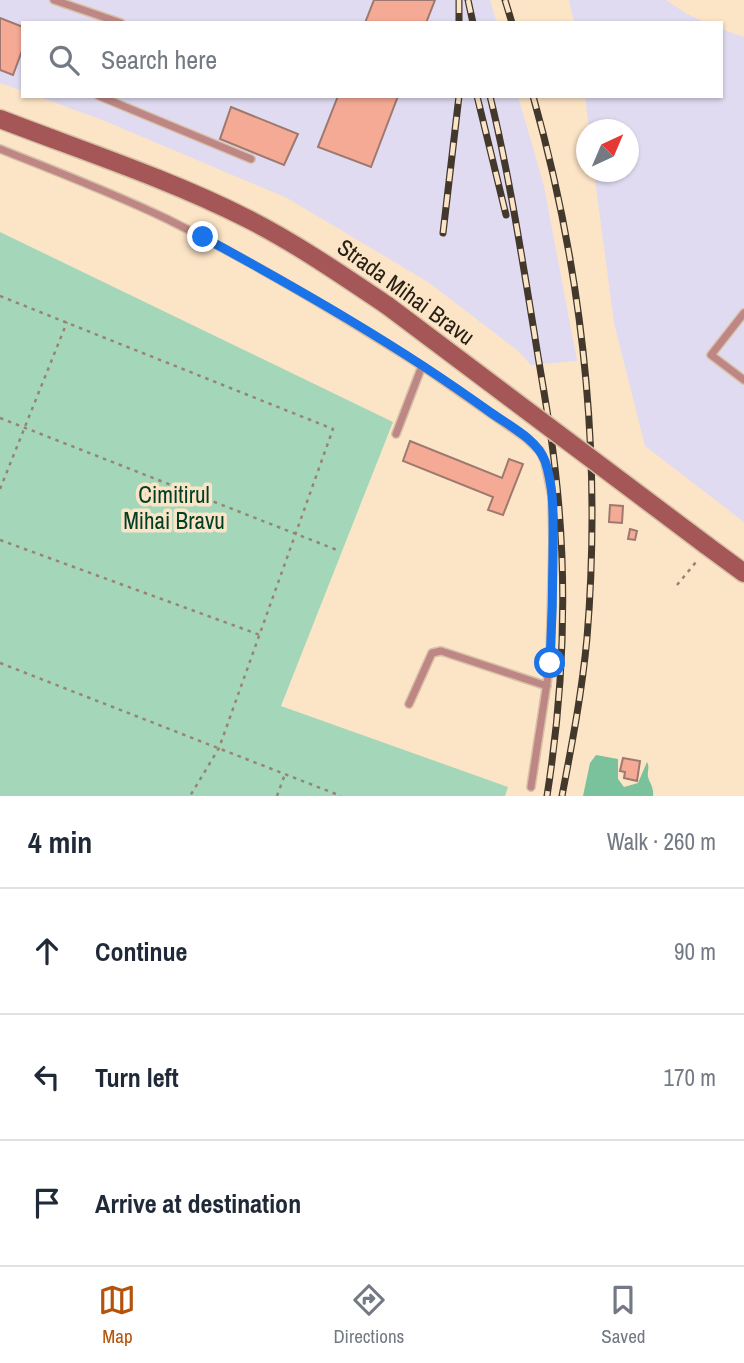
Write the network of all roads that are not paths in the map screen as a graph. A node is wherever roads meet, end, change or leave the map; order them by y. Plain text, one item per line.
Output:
1 (54, 0) edge
2 (115, 21) edge
3 (104, 98) edge
4 (0, 119) edge
5 (0, 149) edge
6 (250, 159) dead end
7 (744, 313) edge
8 (422, 366) junction
9 (744, 380) edge
10 (396, 434) dead end
11 (744, 573) edge
12 (547, 686) junction
13 (409, 704) dead end
14 (531, 787) dead end

1 - 2 lane
3 - 6 lane
4 - 11 main road, Strada Mihai Bravu, bridge
5 - 8 lane
7 - 9 lane
8 - 10 lane
8 - 12 lane
12 - 13 lane
12 - 14 lane

